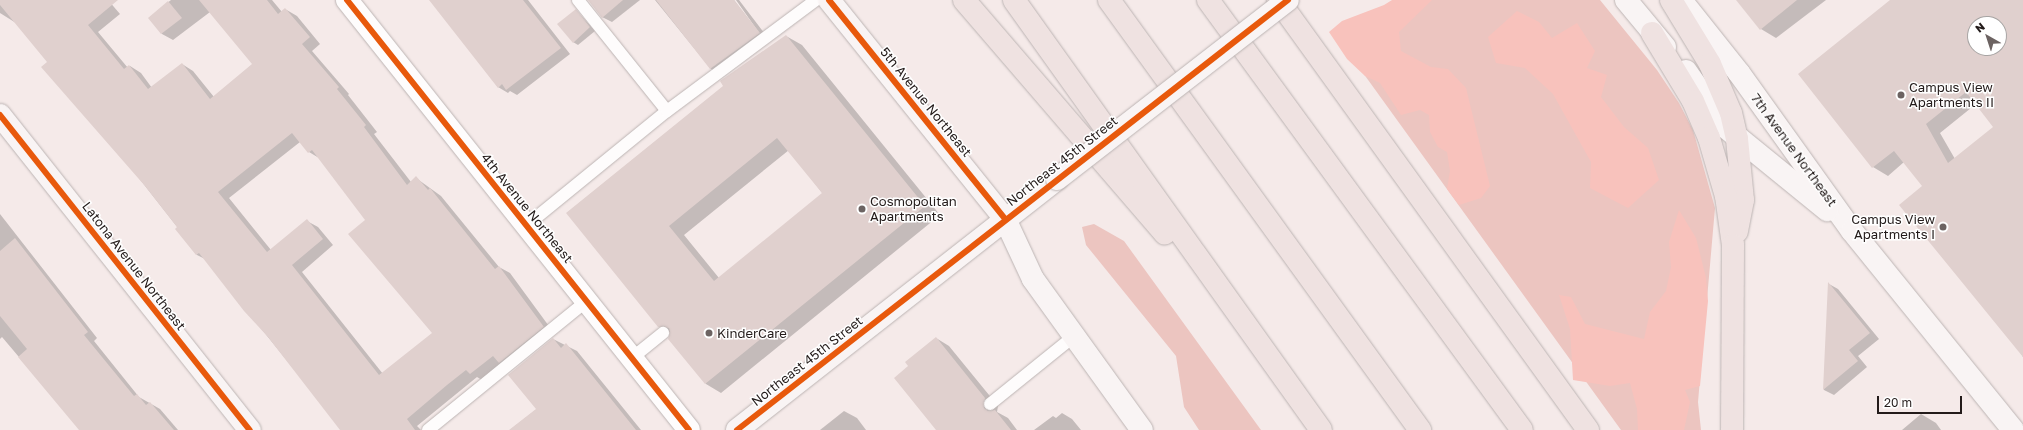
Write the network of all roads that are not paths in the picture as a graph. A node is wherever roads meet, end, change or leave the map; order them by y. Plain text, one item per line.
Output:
1 (347, 0) edge
2 (578, 0) edge
3 (816, 0) edge
4 (829, 0) edge
5 (964, 0) edge
6 (1014, 0) edge
7 (1109, 0) edge
8 (1208, 0) edge
9 (1278, 0) edge
10 (1288, 0) edge
11 (1626, 0) edge
12 (1671, 0) edge
13 (1681, 0) edge
14 (1652, 33) junction
15 (667, 111) junction
16 (0, 115) edge
17 (1737, 139) junction
18 (1005, 219) junction
19 (526, 225) junction
20 (1852, 231) junction
21 (1733, 246) junction
22 (587, 301) junction
23 (663, 333) dead end
24 (1073, 337) junction
25 (1259, 344) junction
26 (632, 358) junction
27 (990, 404) dead end
28 (250, 430) edge
29 (428, 430) edge
30 (689, 430) edge
31 (738, 430) edge
32 (1142, 430) edge
33 (1321, 430) edge
34 (1420, 430) edge
35 (1522, 430) edge
36 (1588, 430) edge
37 (1732, 430) edge
38 (2013, 430) edge

1 - 19 street, 4th Avenue Northeast
2 - 15 lane
3 - 15 lane
4 - 18 main road, 5th Avenue Northeast
5 - 25 highway
6 - 25 highway
7 - 34 highway
8 - 35 highway
9 - 36 highway
10 - 18 main road, Northeast 45th Street, bridge
11 - 14 main road
12 - 17 highway
13 - 20 main road, 7th Avenue Northeast
14 - 17 main road
14 - 21 highway
15 - 19 lane
16 - 28 main road, Latona Avenue Northeast
17 - 20 main road
17 - 21 highway
18 - 24 main road, 5th Avenue Northeast
18 - 31 main road, Northeast 45th Street
19 - 22 street, 4th Avenue Northeast
20 - 38 main road, 7th Avenue Northeast
21 - 37 highway
22 - 26 street, 4th Avenue Northeast
22 - 29 lane
23 - 26 lane
24 - 27 lane
24 - 32 main road, 5th Avenue Northeast
25 - 33 highway
26 - 30 street, 4th Avenue Northeast

